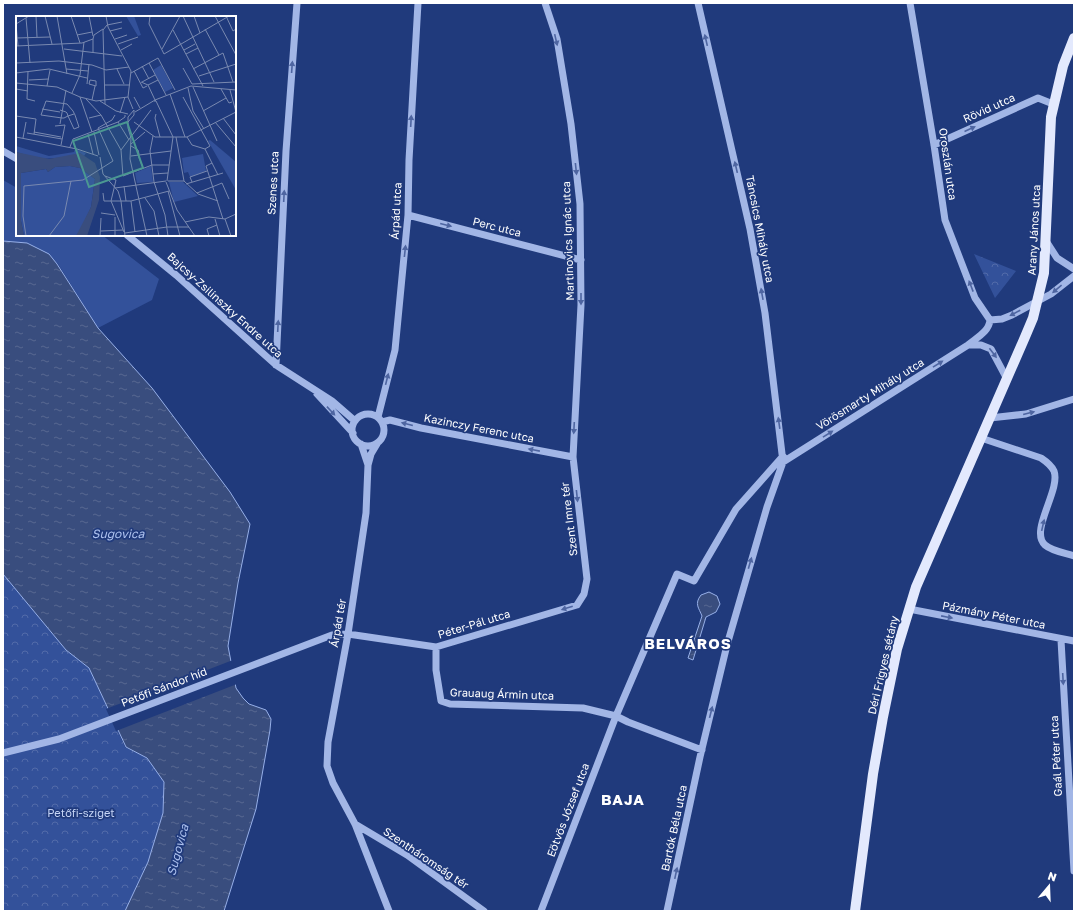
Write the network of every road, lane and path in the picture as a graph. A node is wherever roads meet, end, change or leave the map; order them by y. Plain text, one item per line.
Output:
1 (297, 3) edge
2 (418, 3) edge
3 (546, 3) edge
4 (698, 3) edge
5 (910, 3) edge
6 (1074, 38) edge
7 (1054, 104) junction
8 (934, 145) junction
9 (3, 151) edge
10 (16, 158) edge
11 (408, 215) junction
12 (128, 236) edge
13 (1046, 241) junction
14 (581, 260) junction
15 (1074, 269) edge
16 (1074, 276) edge
17 (1038, 300) junction
18 (990, 320) junction
19 (968, 345) junction
20 (276, 365) junction
21 (1007, 379) junction
22 (311, 388) junction
23 (1074, 399) edge
24 (990, 418) junction
25 (380, 419) junction
26 (355, 421) junction
27 (353, 433) junction
28 (981, 438) junction
29 (362, 444) junction
30 (376, 444) junction
31 (573, 457) junction
32 (783, 459) junction
33 (368, 465) junction
34 (1074, 556) edge
35 (677, 574) joint
36 (587, 579) joint
37 (909, 609) junction
38 (348, 634) junction
39 (1061, 640) junction
40 (1074, 641) edge
41 (436, 647) junction
42 (277, 656) joint
43 (616, 716) junction
44 (702, 750) junction
45 (3, 753) edge
46 (355, 824) junction
47 (1074, 871) edge
48 (389, 911) edge
49 (484, 911) edge
50 (541, 911) edge
51 (667, 911) edge
52 (855, 911) edge

20 -> 1 street, Szenes utca
11 -> 2 street, Árpád utca
3 -> 14 street, Martinovics Ignác utca
32 -> 4 street, Táncsics Mihály utca
5 - 8 street, Oroszlán utca
6 - 7 main road, Arany János utca
8 -> 7 street, Rövid utca
7 - 13 main road, Arany János utca
18 -> 8 street, Oroszlán utca
9 - 10 street
11 -> 14 street, Perc utca
25 -> 11 street, Árpád utca
12 - 20 street, Bajcsy-Zsilinszky Endre utca
13 - 15 street
13 - 17 main road, Arany János utca
14 -> 31 street, Martinovics Ignác utca
16 -> 17 street
17 -> 18 street
17 - 21 main road, Arany János utca
18 - 19 street, Vörösmarty Mihály utca
19 -> 21 street
32 -> 19 street, Vörösmarty Mihály utca
20 - 22 street, Bajcsy-Zsilinszky Endre utca
21 - 24 main road, Arany János utca
22 - 26 street, Bajcsy-Zsilinszky Endre utca
22 -> 27 street, Bajcsy-Zsilinszky Endre utca
24 -> 23 street
24 - 28 main road, Arany János utca
25 - 26 street
25 - 30 street, Árpád tér
31 -> 25 street, Kazinczy Ferenc utca
26 - 27 street
27 - 29 street, Árpád tér
34 -> 28 street
28 - 37 main road, Déri Frigyes sétány
29 - 30 street
29 - 33 street, Árpád tér
30 - 33 street, Árpád tér
31 -> 36 street, Szent Imre tér
32 - 35 street, Vörösmarty Mihály utca
44 -> 32 street, Bartók Béla utca
33 - 38 street, Árpád tér
35 - 43 street, Eötvös József utca
36 -> 41 street, Péter-Pál utca
37 -> 39 street, Pázmány Péter utca
37 - 52 main road, Déri Frigyes sétány
38 - 41 street, Péter-Pál utca
38 - 42 street, Péter-Pál utca
38 - 46 street, Árpád tér
39 - 40 street, Pázmány Péter utca
39 -> 47 street, Gaál Péter utca
41 - 43 street, Grauaug Ármin utca
42 - 45 street, Petőfi Sándor híd
43 - 44 street
43 - 50 street, Eötvös József utca
51 -> 44 street, Bartók Béla utca
46 - 48 street
46 - 49 street, Szentháromság tér

